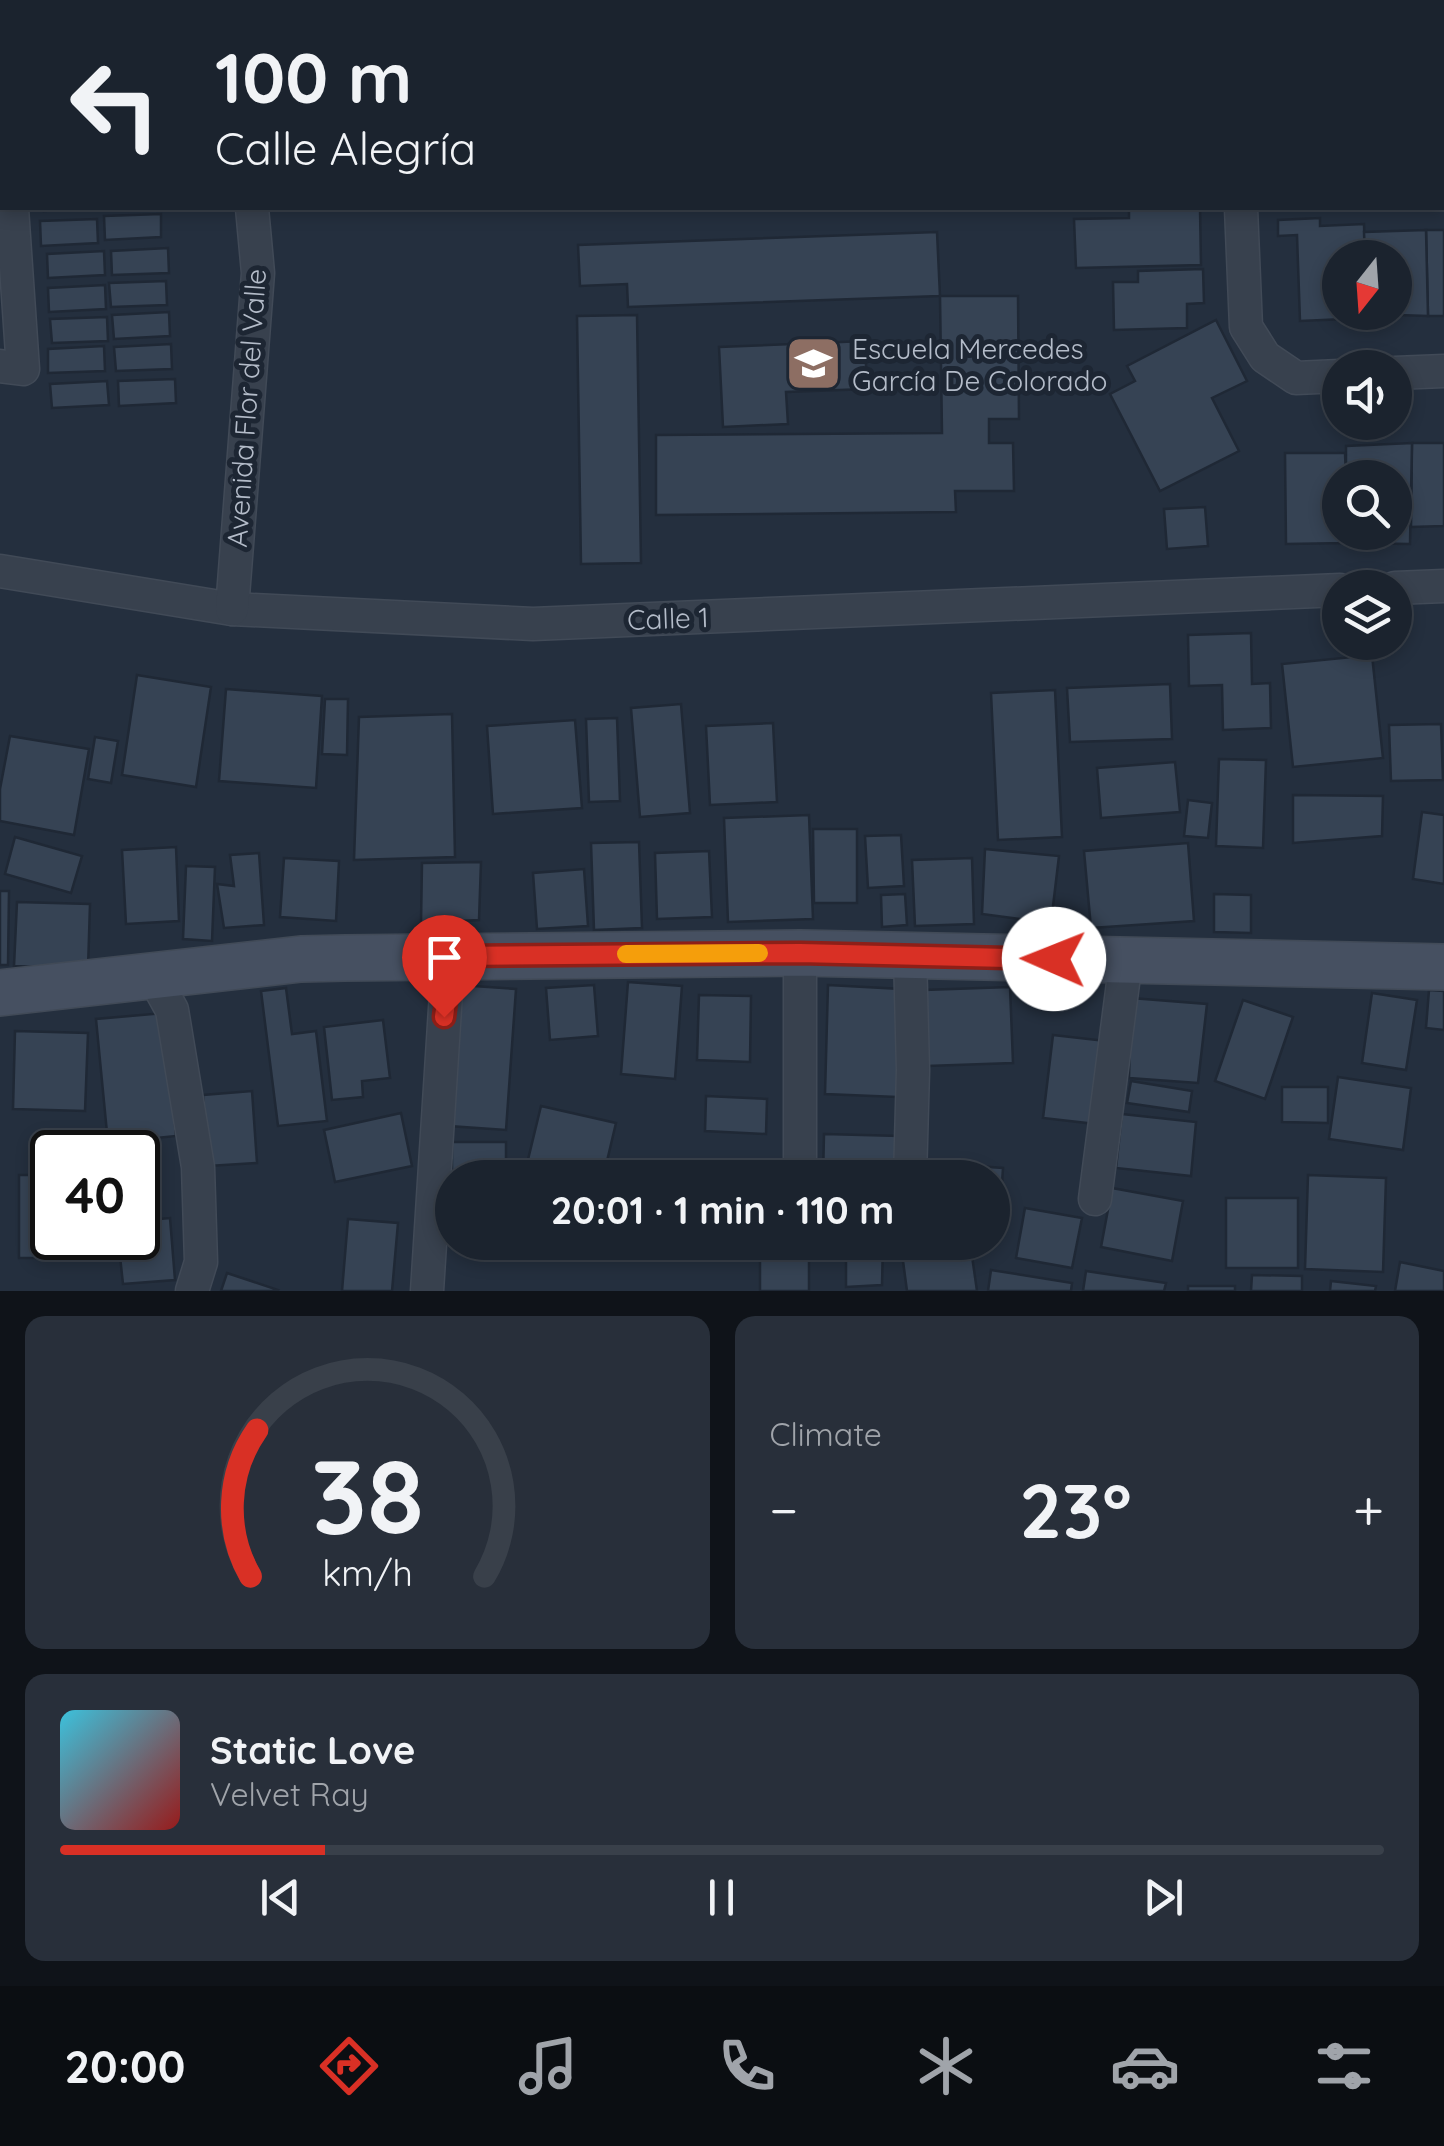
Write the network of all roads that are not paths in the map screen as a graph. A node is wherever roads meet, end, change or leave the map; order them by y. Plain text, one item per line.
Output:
1 (12, 210) edge
2 (252, 210) edge
3 (1240, 210) edge
4 (0, 366) edge
5 (1444, 371) edge
6 (1412, 372) edge
7 (1322, 377) edge
8 (0, 571) edge
9 (1444, 586) edge
10 (1412, 587) edge
11 (1322, 591) edge
12 (232, 609) junction
13 (800, 953) junction
14 (452, 956) junction
15 (910, 956) junction
16 (1126, 960) junction
17 (1444, 967) edge
18 (152, 974) junction
19 (0, 992) edge
20 (800, 1160) edge
21 (910, 1160) edge
22 (1094, 1199) dead end
23 (192, 1291) edge
24 (426, 1291) edge

1 - 4 street
2 - 12 street, Avenida Flor del Valle
3 - 7 street
5 - 6 street
8 - 12 street, Calle 1
9 - 10 street
11 - 12 street, Calle 1
13 - 14 street
13 - 15 street
13 - 20 street
14 - 18 street
14 - 24 street
15 - 16 street
15 - 21 street
16 - 17 street
16 - 22 street
18 - 19 street
18 - 23 street

